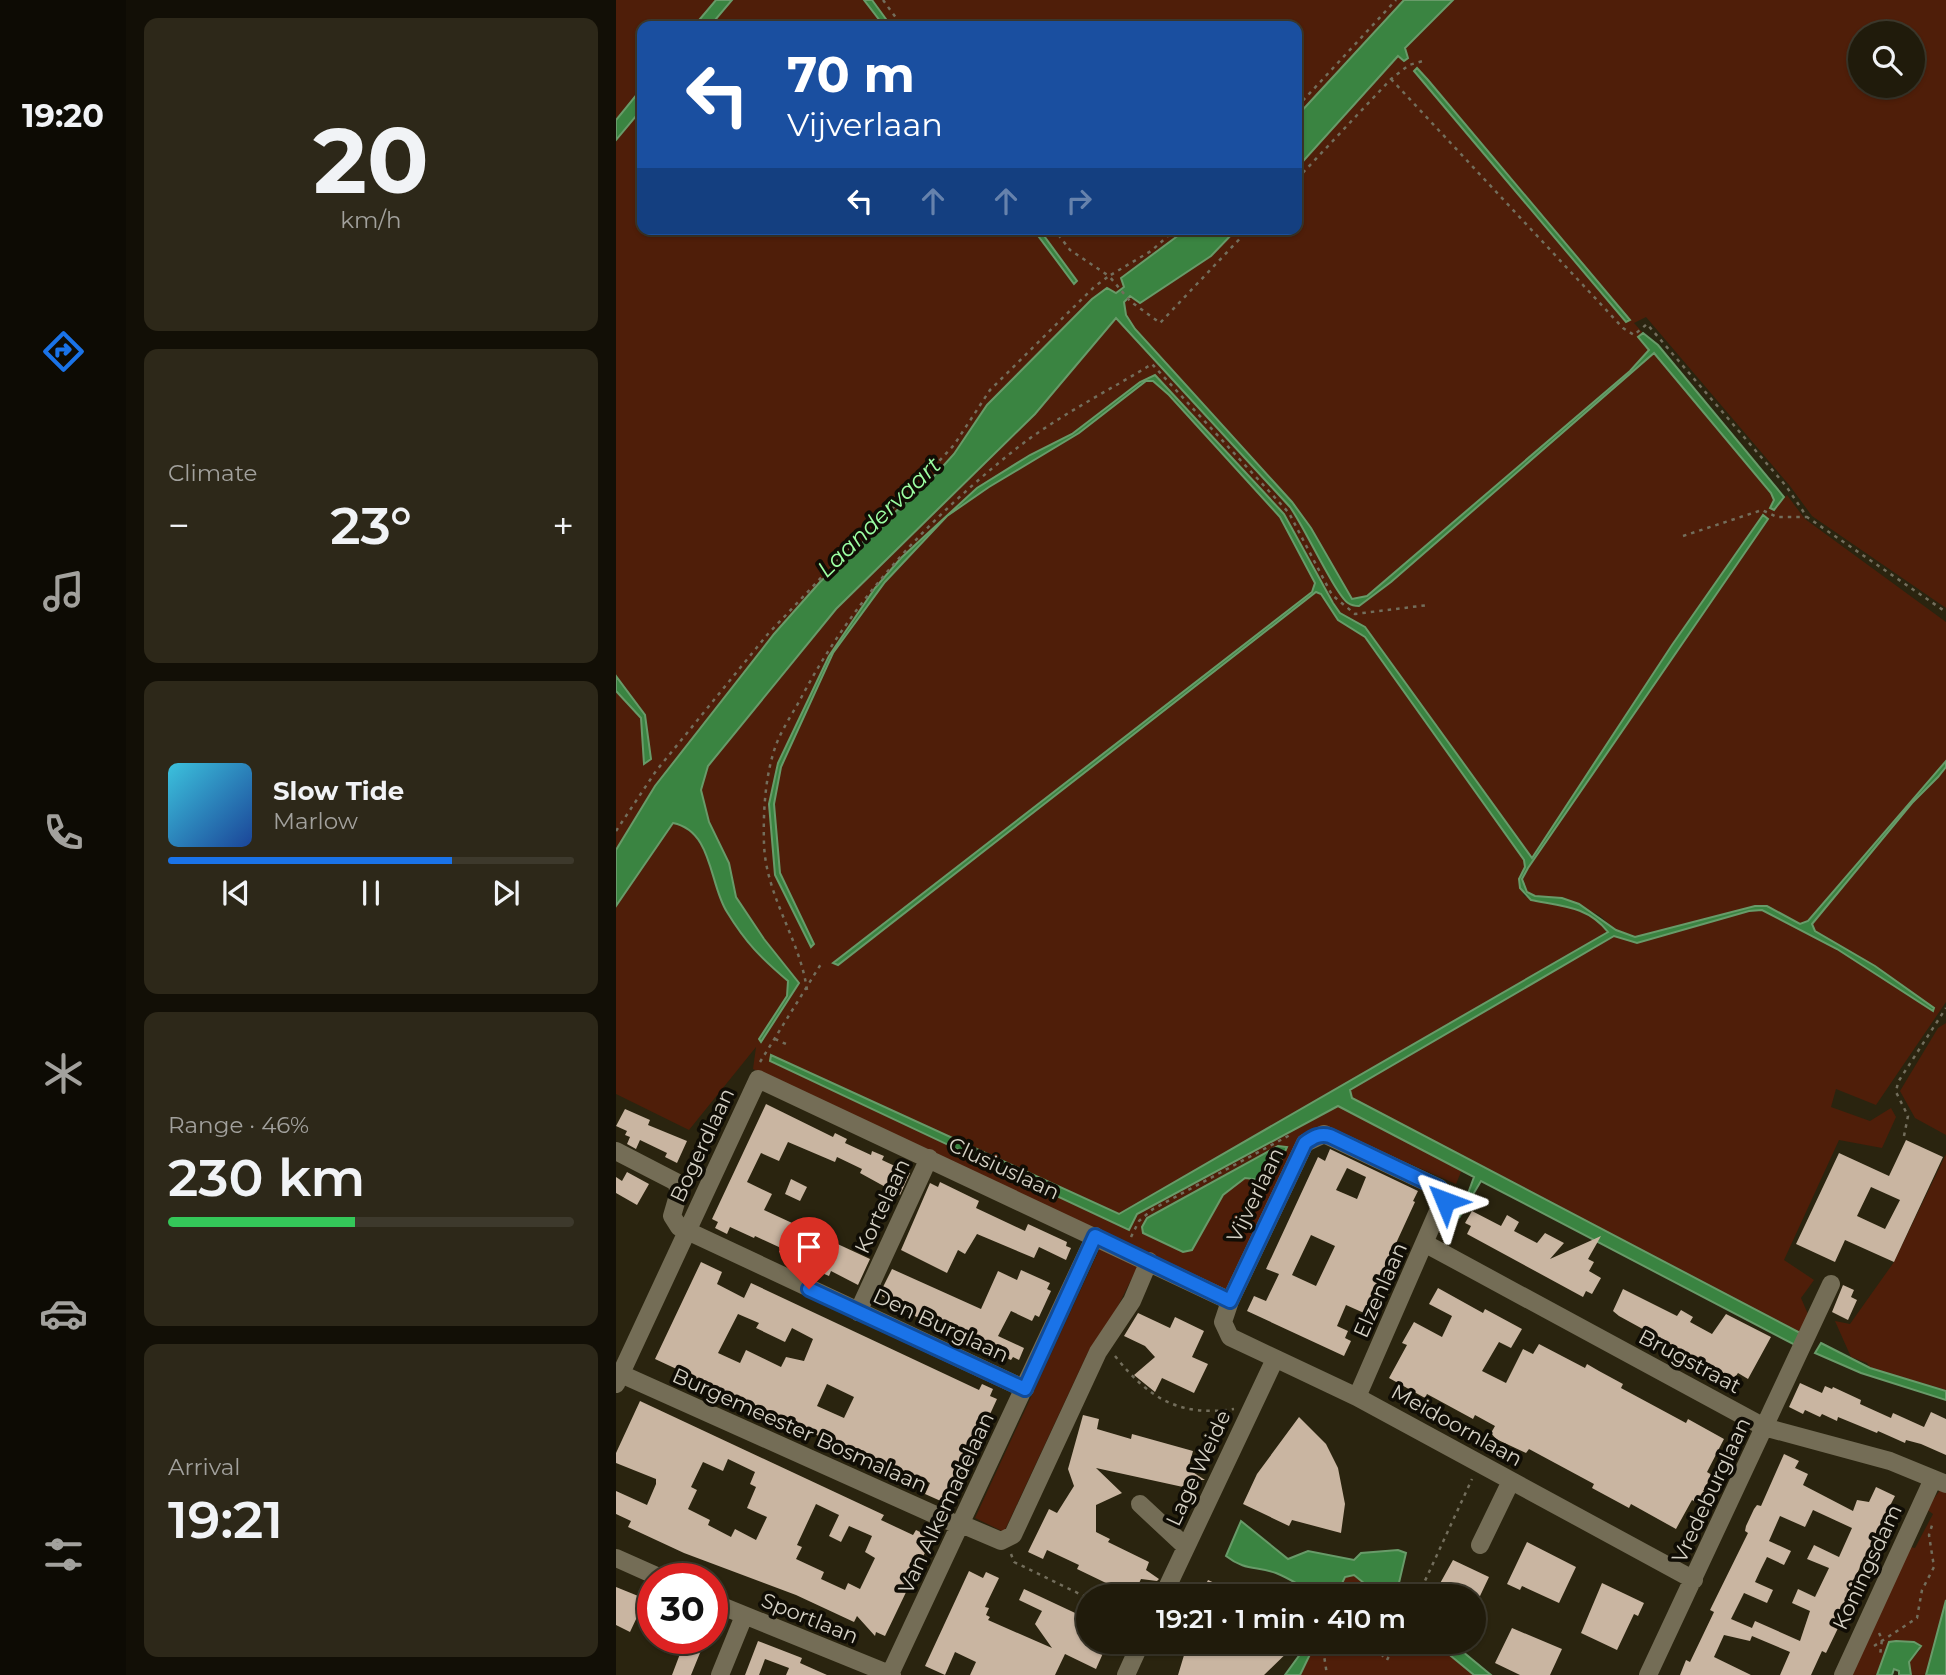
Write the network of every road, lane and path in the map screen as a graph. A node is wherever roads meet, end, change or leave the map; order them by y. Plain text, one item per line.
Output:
1 (883, 0) edge
2 (1396, 0) edge
3 (898, 21) edge
4 (1423, 61) dead end
5 (1391, 79) junction
6 (1302, 102) edge
7 (1302, 174) edge
8 (1059, 235) edge
9 (1169, 235) edge
10 (1243, 235) edge
11 (1109, 276) junction
12 (1807, 516) junction
13 (1683, 536) dead end
14 (1428, 605) dead end
15 (1946, 612) edge
16 (616, 831) edge
17 (821, 964) dead end
18 (807, 990) junction
19 (1946, 1007) edge
20 (775, 1040) junction
21 (786, 1044) dead end
22 (758, 1079) junction
23 (1904, 1136) dead end
24 (1305, 1143) junction
25 (616, 1151) edge
26 (929, 1158) junction
27 (1445, 1201) joint
28 (686, 1231) junction
29 (1095, 1236) junction
30 (1426, 1244) junction
31 (1126, 1250) junction
32 (1149, 1261) junction
33 (1831, 1284) dead end
34 (1230, 1301) junction
35 (859, 1312) junction
36 (1103, 1344) junction
37 (1275, 1359) junction
38 (618, 1379) edge
39 (1025, 1389) junction
40 (1357, 1397) junction
41 (1250, 1413) junction
42 (1765, 1427) junction
43 (1479, 1463) junction
44 (1511, 1481) junction
45 (1940, 1481) edge
46 (1140, 1504) dead end
47 (1936, 1510) dead end
48 (961, 1525) junction
49 (1006, 1541) junction
50 (1480, 1545) dead end
51 (1186, 1547) junction
52 (616, 1558) edge
53 (637, 1567) edge
54 (1694, 1580) junction
55 (1169, 1584) edge
56 (1424, 1584) edge
57 (1076, 1592) edge
58 (728, 1609) edge
59 (744, 1616) junction
60 (1882, 1639) dead end
61 (1136, 1654) edge
62 (1324, 1654) edge
63 (720, 1675) edge
64 (891, 1675) edge
65 (1126, 1675) edge
66 (1327, 1675) edge
67 (1648, 1675) edge
68 (1843, 1675) edge

1 - 3 path
2 - 6 path
4 - 5 path
5 - 7 path
5 - 12 path
8 - 11 path
9 - 11 path
10 - 11 path
11 - 16 path
12 - 13 path
12 - 15 path
14 - 18 path
17 - 18 path
18 - 20 path
19 - 23 path
20 - 21 path
20 - 22 path
22 - 26 street, Clusiuslaan
22 - 28 street, Bogerdlaan
24 - 27 street, Vijverlaan
24 - 31 path
24 - 34 street, Vijverlaan
25 - 28 street, Bogerdlaan
26 - 29 street, Clusiuslaan
26 - 35 street, Kortelaan
27 - 30 street, Elzenlaan
28 - 35 street, Den Burglaan
28 - 38 street, Bogerdlaan
29 - 31 street, Clusiuslaan
29 - 39 street, Van Alkemadelaan
30 - 40 street, Elzenlaan
30 - 42 street, Brugstraat
31 - 32 street, Clusiuslaan
32 - 34 street, Clusiuslaan
32 - 36 street
33 - 42 street, Vredeburglaan
34 - 37 street, Meidoornlaan
35 - 39 street, Den Burglaan
36 - 41 path
36 - 49 street
37 - 40 street, Meidoornlaan
37 - 41 street, Lage Weide
38 - 48 street, Burgemeester Bosmalaan
39 - 48 street, Van Alkemadelaan
40 - 43 street, Meidoornlaan
41 - 51 street, Lage Weide
42 - 45 street, Brugstraat
42 - 54 street, Vredeburglaan
43 - 44 street, Meidoornlaan
43 - 56 path
44 - 50 street
44 - 54 street, Meidoornlaan
45 - 68 street, Koningsdam
46 - 51 street
47 - 60 path
48 - 49 street, Burgemeester Bosmalaan
48 - 64 street, Van Alkemadelaan
49 - 57 path
51 - 55 street, Lage Weide
52 - 53 street
54 - 67 street, Vredeburglaan
58 - 59 street, Sportlaan
59 - 63 street
59 - 64 street, Sportlaan
61 - 65 street
62 - 66 path

